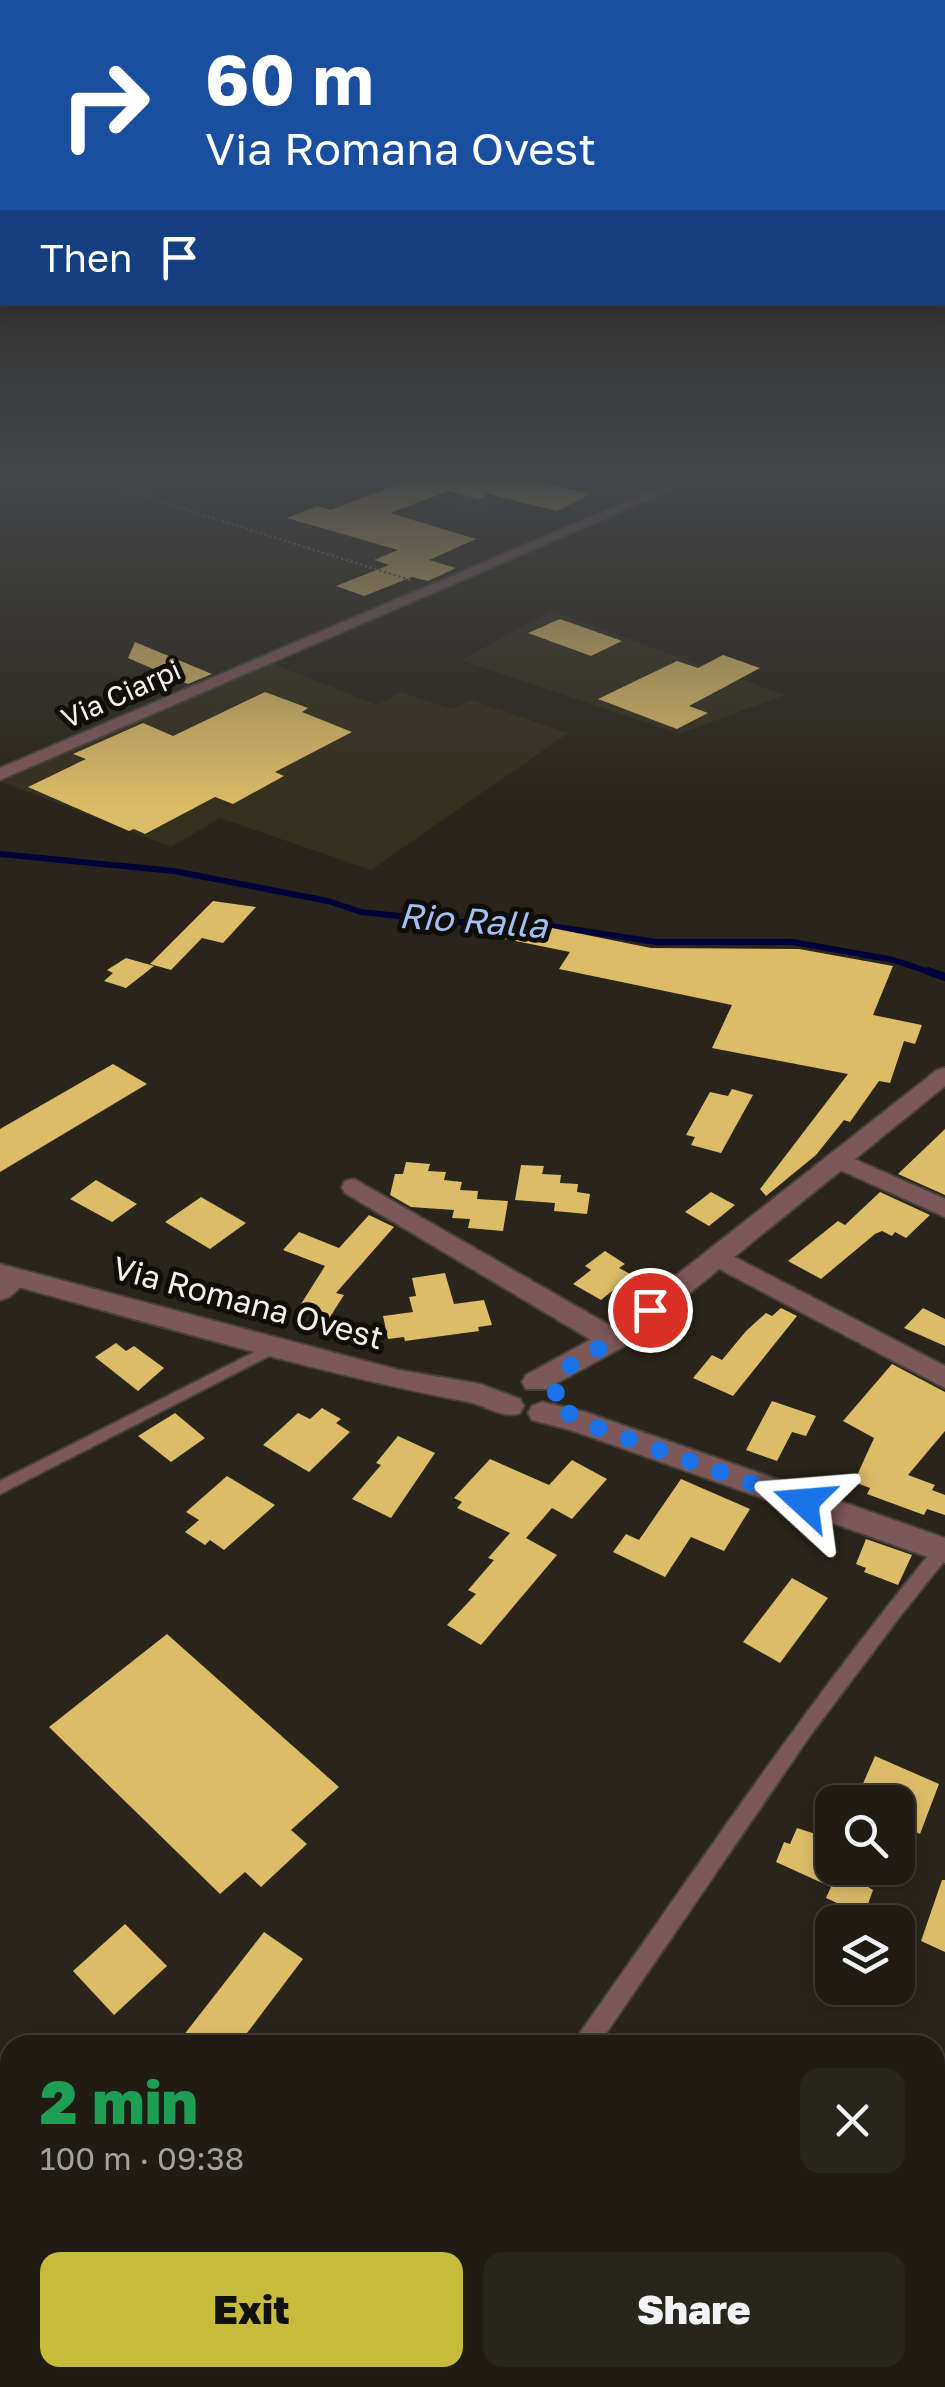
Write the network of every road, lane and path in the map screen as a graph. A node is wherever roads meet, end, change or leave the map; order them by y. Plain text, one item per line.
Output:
1 (424, 584) edge
2 (438, 584) edge
3 (432, 587) junction
4 (0, 774) edge
5 (945, 1075) edge
6 (838, 1160) junction
7 (354, 1187) dead end
8 (945, 1210) edge
9 (717, 1256) junction
10 (6, 1280) edge
11 (613, 1340) junction
12 (274, 1346) junction
13 (945, 1378) edge
14 (543, 1397) junction
15 (0, 1488) edge
16 (944, 1550) edge
17 (593, 2035) edge

1 - 3 path
2 - 3 street, Via Ciarpi
3 - 4 street, Via Ciarpi
5 - 6 street
6 - 8 street
6 - 9 street
7 - 11 street
9 - 11 street
9 - 13 street
10 - 12 street, Via Romana Ovest
11 - 14 street
12 - 14 street, Via Romana Ovest
12 - 15 lane
14 - 16 street, Via Romana Ovest
16 - 17 lane

